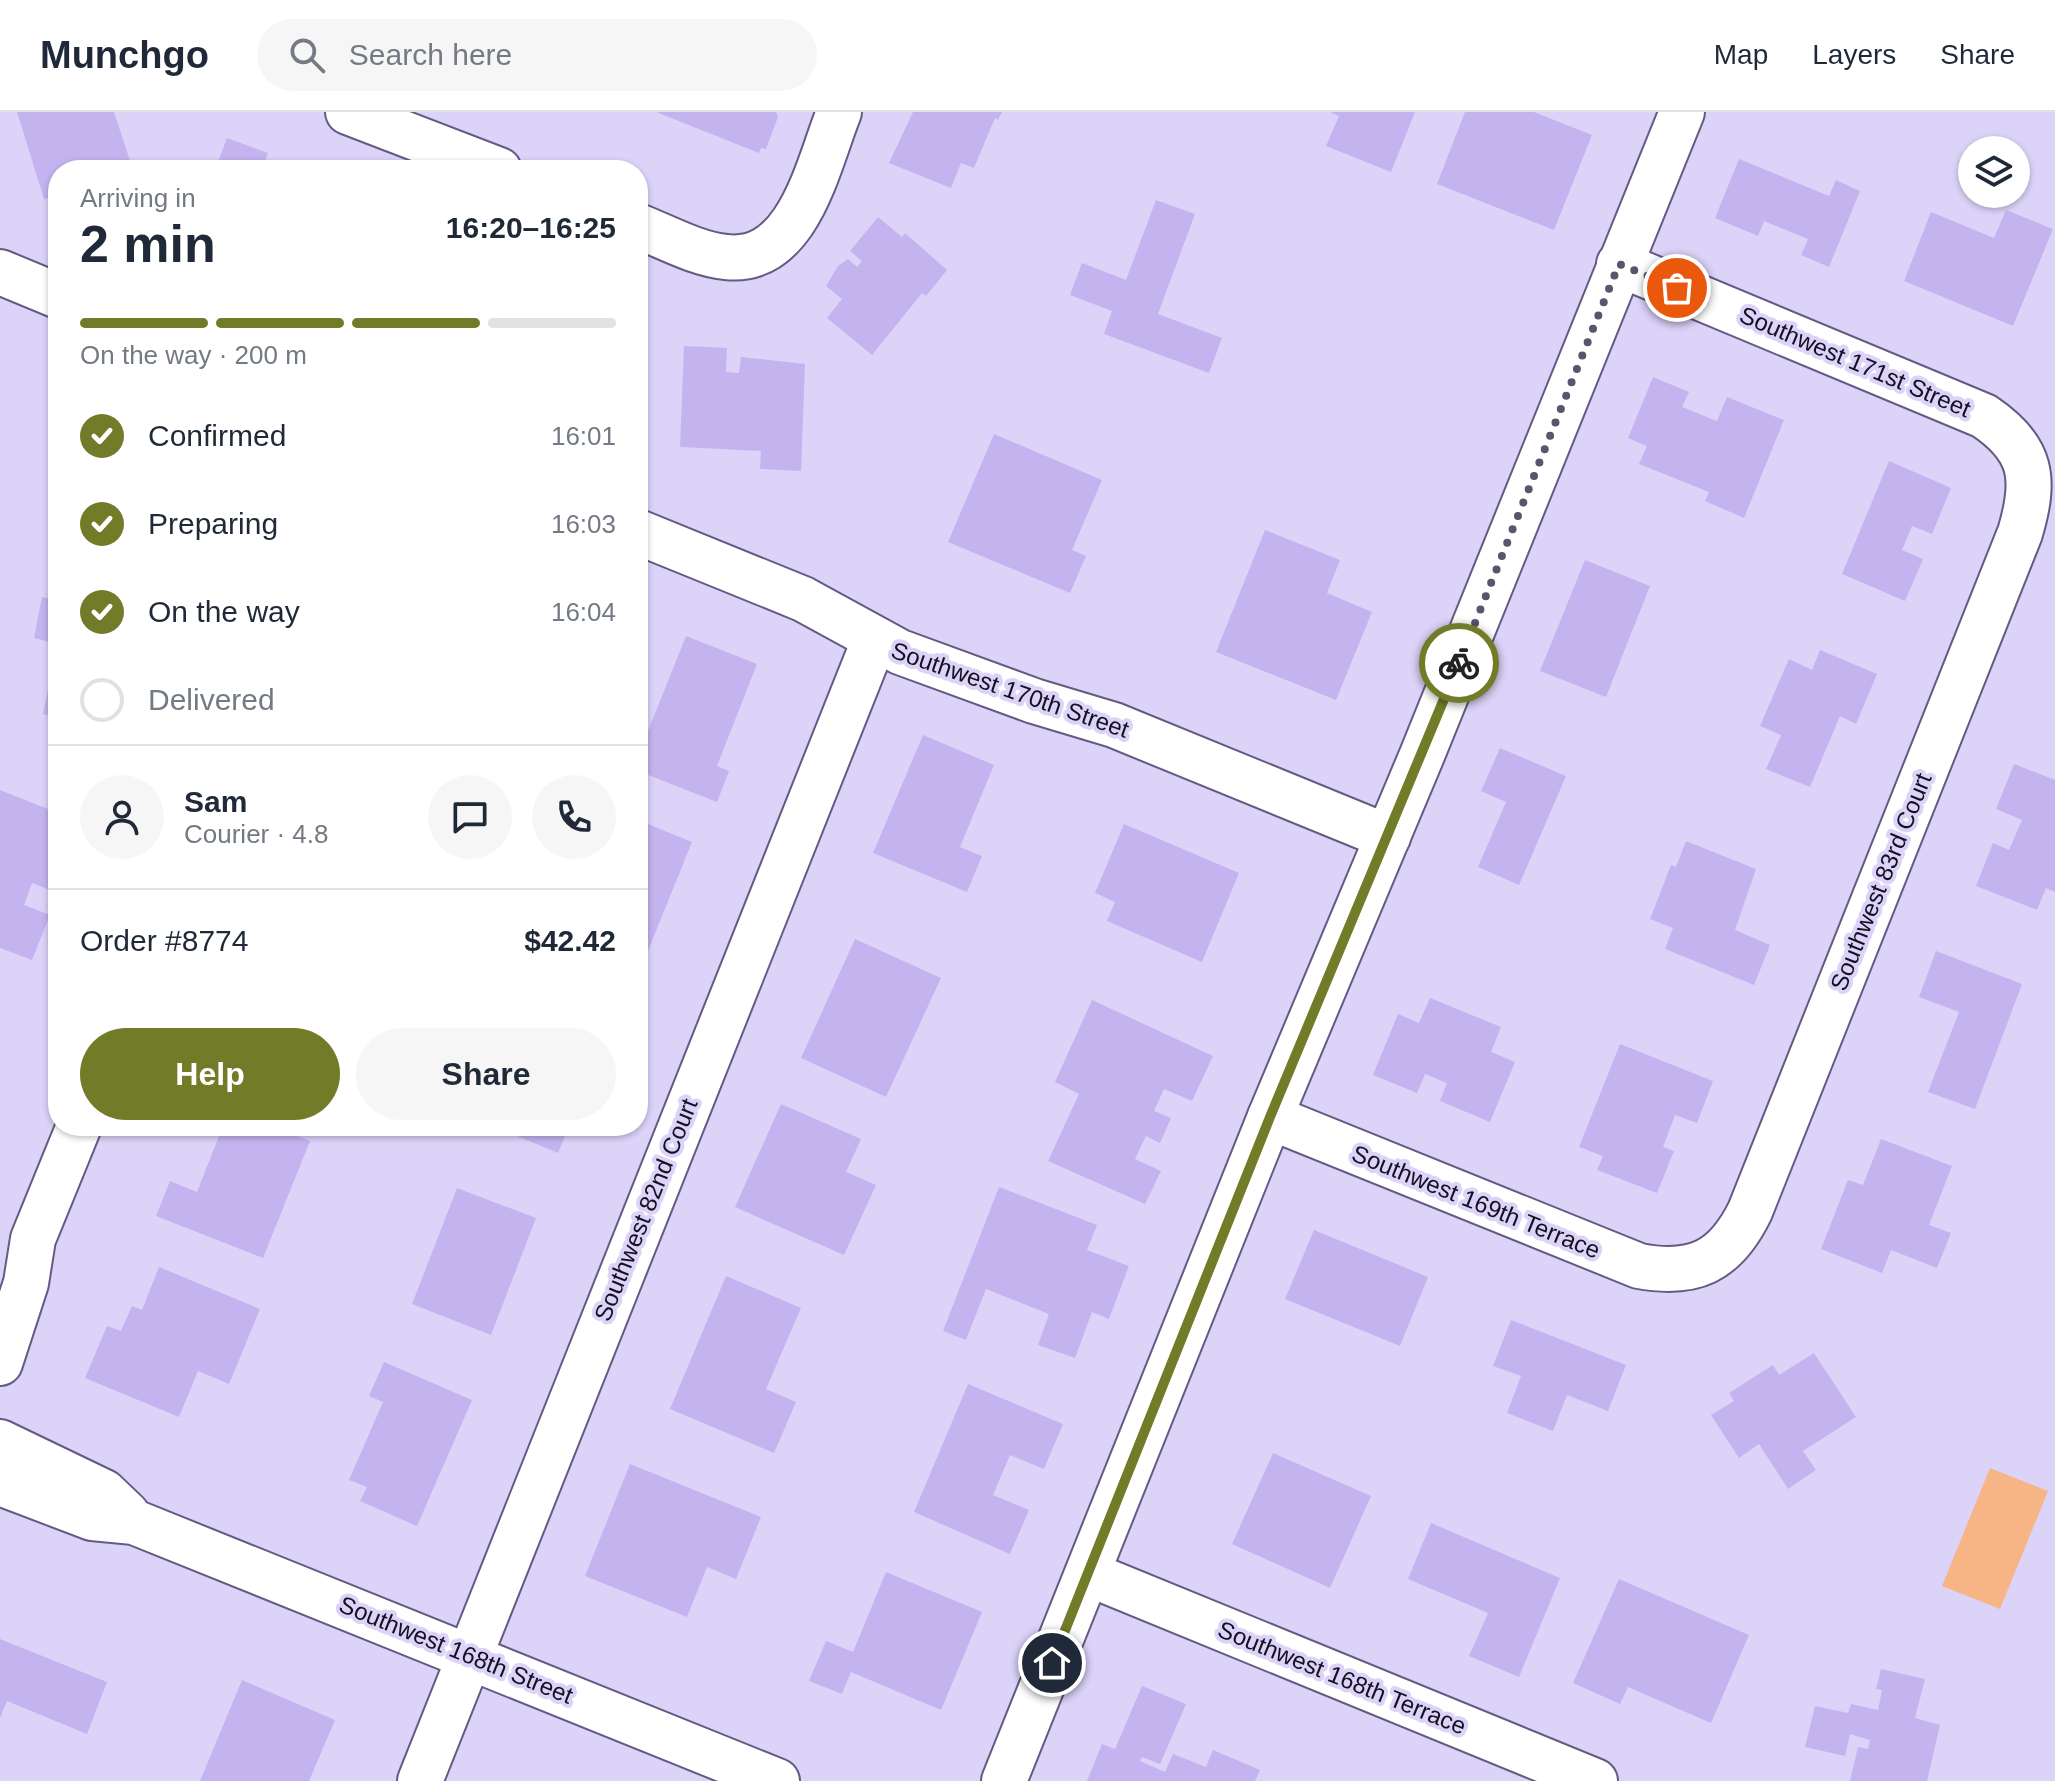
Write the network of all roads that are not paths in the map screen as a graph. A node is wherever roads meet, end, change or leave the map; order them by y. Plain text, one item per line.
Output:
1 (348, 112) edge
2 (839, 112) edge
3 (1682, 112) edge
4 (435, 158) edge
5 (648, 230) edge
6 (1619, 264) junction
7 (0, 272) edge
8 (48, 292) edge
9 (2027, 465) joint
10 (648, 536) edge
11 (874, 641) junction
12 (1388, 837) junction
13 (1270, 1117) junction
14 (75, 1136) edge
15 (33, 1239) junction
16 (1685, 1269) joint
17 (0, 1284) edge
18 (0, 1363) edge
19 (0, 1442) edge
20 (0, 1483) edge
21 (134, 1522) junction
22 (1089, 1574) junction
23 (469, 1655) junction
24 (420, 1781) edge
25 (777, 1781) edge
26 (1004, 1781) edge
27 (1595, 1781) edge

1 - 4 street
2 - 5 street
3 - 6 street
6 - 9 street, Southwest 171st Street
6 - 12 street
7 - 8 street
9 - 16 street, Southwest 83rd Court
10 - 11 street, Southwest 170th Street
11 - 12 street, Southwest 170th Street
11 - 23 street, Southwest 82nd Court
12 - 13 street
13 - 16 street, Southwest 169th Terrace
13 - 22 street
14 - 15 street
15 - 17 street
15 - 18 street
19 - 21 street, Southwest 168th Street
20 - 21 street, Southwest 168th Street
21 - 23 street, Southwest 168th Street
22 - 26 street
22 - 27 street, Southwest 168th Terrace
23 - 24 street, Southwest 82nd Court
23 - 25 street, Southwest 168th Street

